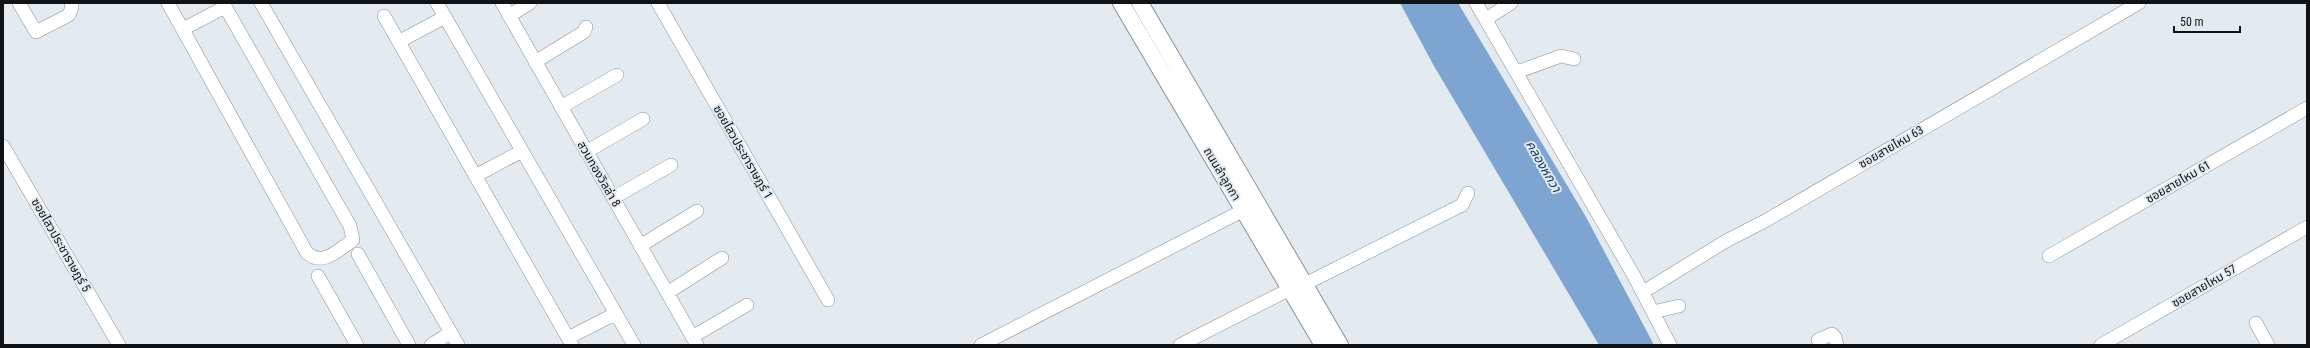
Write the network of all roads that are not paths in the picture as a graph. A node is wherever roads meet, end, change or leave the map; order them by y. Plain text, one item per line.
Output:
1 (19, 3) edge
2 (71, 3) edge
3 (168, 3) edge
4 (261, 3) edge
5 (438, 3) edge
6 (502, 3) edge
7 (530, 3) edge
8 (658, 3) edge
9 (1121, 3) edge
10 (1140, 3) edge
11 (1476, 3) edge
12 (1511, 3) edge
13 (2139, 3) edge
14 (224, 5) edge
15 (384, 16) dead end
16 (509, 16) junction
17 (445, 17) junction
18 (1486, 19) junction
19 (586, 27) dead end
20 (183, 30) junction
21 (400, 40) junction
22 (1574, 59) dead end
23 (535, 62) junction
24 (1517, 72) junction
25 (617, 75) dead end
26 (561, 107) junction
27 (2307, 108) edge
28 (643, 119) dead end
29 (3, 146) edge
30 (522, 152) junction
31 (586, 152) junction
32 (672, 165) dead end
33 (475, 176) junction
34 (1468, 193) dead end
35 (613, 198) junction
36 (1244, 210) junction
37 (697, 212) dead end
38 (2307, 227) edge
39 (640, 246) junction
40 (358, 254) dead end
41 (2049, 256) dead end
42 (722, 258) dead end
43 (318, 276) dead end
44 (1297, 287) junction
45 (1643, 292) junction
46 (667, 293) junction
47 (828, 300) dead end
48 (747, 305) dead end
49 (1679, 306) dead end
50 (1653, 312) junction
51 (615, 314) junction
52 (2256, 323) dead end
53 (450, 333) junction
54 (1818, 340) dead end
55 (695, 341) edge
56 (570, 342) edge
57 (119, 345) edge
58 (357, 345) edge
59 (410, 345) edge
60 (431, 345) edge
61 (458, 345) edge
62 (634, 345) edge
63 (981, 345) edge
64 (1180, 345) edge
65 (1323, 345) edge
66 (1340, 345) edge
67 (1670, 345) edge
68 (1837, 345) edge
69 (2101, 345) edge
70 (2268, 345) edge

1 - 2 street
3 - 20 street
4 - 53 street
5 - 17 street
6 - 16 street, สวนทองวิลล่า 8
7 - 16 street
8 - 47 street, ซอยไสวประชาราษฎร์ 1
9 - 36 main road, ถนนลำลูกกา
10 - 44 main road, ถนนลำลูกกา
11 - 18 street
12 - 18 street
13 - 45 street, ซอยสายไหม 63
14 - 20 street
14 - 20 street
15 - 21 street
16 - 23 street, สวนทองวิลล่า 8
17 - 21 street
17 - 30 street
18 - 24 street
19 - 23 street
21 - 33 street
22 - 24 street
23 - 26 street, สวนทองวิลล่า 8
24 - 45 street
25 - 26 street
26 - 31 street, สวนทองวิลล่า 8
27 - 41 street, ซอยสายไหม 61
28 - 31 street
29 - 57 street, ซอยไสวประชาราษฎร์ 5
30 - 33 street
30 - 51 street
31 - 35 street, สวนทองวิลล่า 8
32 - 35 street
33 - 56 street
34 - 44 street
35 - 39 street, สวนทองวิลล่า 8
36 - 44 main road, ถนนลำลูกกา
36 - 63 street
37 - 39 street
38 - 69 street, ซอยสายไหม 57
39 - 46 street, สวนทองวิลล่า 8
40 - 59 street
42 - 46 street
43 - 58 street
44 - 64 street
44 - 65 main road, ถนนลำลูกกา
44 - 66 main road, ถนนลำลูกกา
45 - 50 street
46 - 55 street, สวนทองวิลล่า 8
48 - 55 street
49 - 50 street
50 - 67 street
51 - 56 street
51 - 62 street
52 - 70 street
53 - 60 street
53 - 61 street
54 - 68 street

